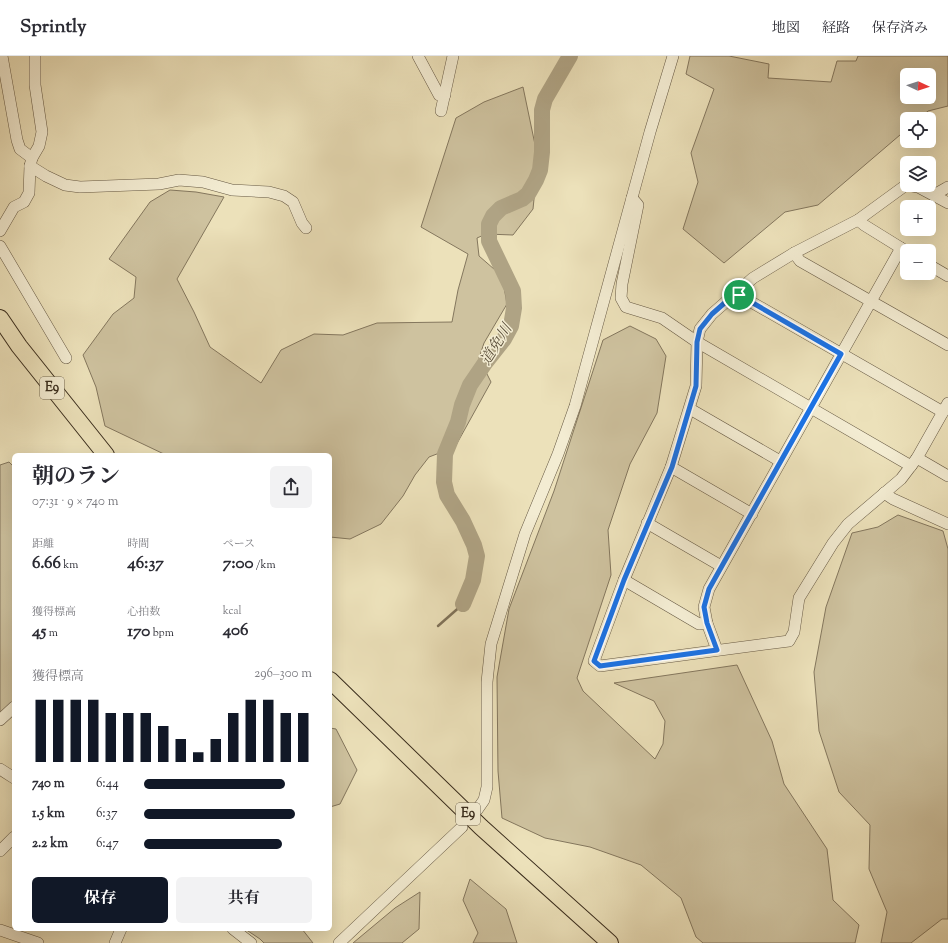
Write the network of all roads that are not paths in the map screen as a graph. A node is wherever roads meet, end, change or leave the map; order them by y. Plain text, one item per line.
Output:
1 (35, 56) edge
2 (418, 56) edge
3 (453, 56) edge
4 (673, 56) edge
5 (2, 57) edge
6 (445, 95) junction
7 (441, 111) dead end
8 (31, 162) junction
9 (948, 187) edge
10 (934, 195) junction
11 (632, 198) junction
12 (948, 203) edge
13 (858, 220) junction
14 (306, 228) dead end
15 (0, 231) edge
16 (0, 246) edge
17 (900, 248) edge
18 (794, 253) junction
19 (900, 256) edge
20 (936, 269) edge
21 (948, 276) edge
22 (737, 292) junction
23 (871, 301) junction
24 (0, 318) edge
25 (697, 342) junction
26 (948, 345) edge
27 (841, 354) junction
28 (66, 358) dead end
29 (811, 408) junction
30 (945, 408) edge
31 (690, 409) junction
32 (104, 453) edge
33 (780, 461) junction
34 (914, 462) junction
35 (672, 467) junction
36 (948, 476) edge
37 (884, 493) junction
38 (752, 514) junction
39 (647, 522) junction
40 (948, 524) edge
41 (722, 566) junction
42 (624, 580) junction
43 (707, 623) junction
44 (717, 650) junction
45 (332, 682) edge
46 (12, 709) edge
47 (0, 720) edge
48 (0, 769) edge
49 (12, 777) edge
50 (478, 810) dead end
51 (462, 827) dead end
52 (12, 839) edge
53 (0, 851) edge
54 (0, 930) edge
55 (120, 931) edge
56 (236, 931) edge
57 (38, 943) edge
58 (115, 943) edge
59 (251, 943) edge
60 (339, 943) edge
61 (610, 943) edge

1 - 8 street
2 - 6 street
3 - 6 street
4 - 11 street
5 - 8 street
6 - 7 street
8 - 14 street
8 - 15 street
9 - 10 street
10 - 12 street
10 - 13 street
11 - 25 street
11 - 50 street
13 - 17 street
13 - 18 street
16 - 28 street
18 - 22 street
18 - 23 street
19 - 23 street
20 - 21 street
22 - 25 street
22 - 27 street
23 - 26 street
23 - 27 street
24 - 32 highway, E9
25 - 29 street
25 - 31 street
27 - 29 street
27 - 30 street
29 - 33 street
29 - 34 street
30 - 34 street
31 - 33 street
31 - 35 street
33 - 38 street
34 - 36 street
34 - 37 street
35 - 38 street
35 - 39 street
37 - 40 street
37 - 44 street
38 - 41 street
39 - 41 street
39 - 42 street
41 - 43 street
42 - 43 street
42 - 44 street
43 - 44 street
45 - 61 highway, E9
46 - 47 street
48 - 49 street
51 - 60 street
52 - 53 street
54 - 57 street
55 - 58 street
56 - 59 street

